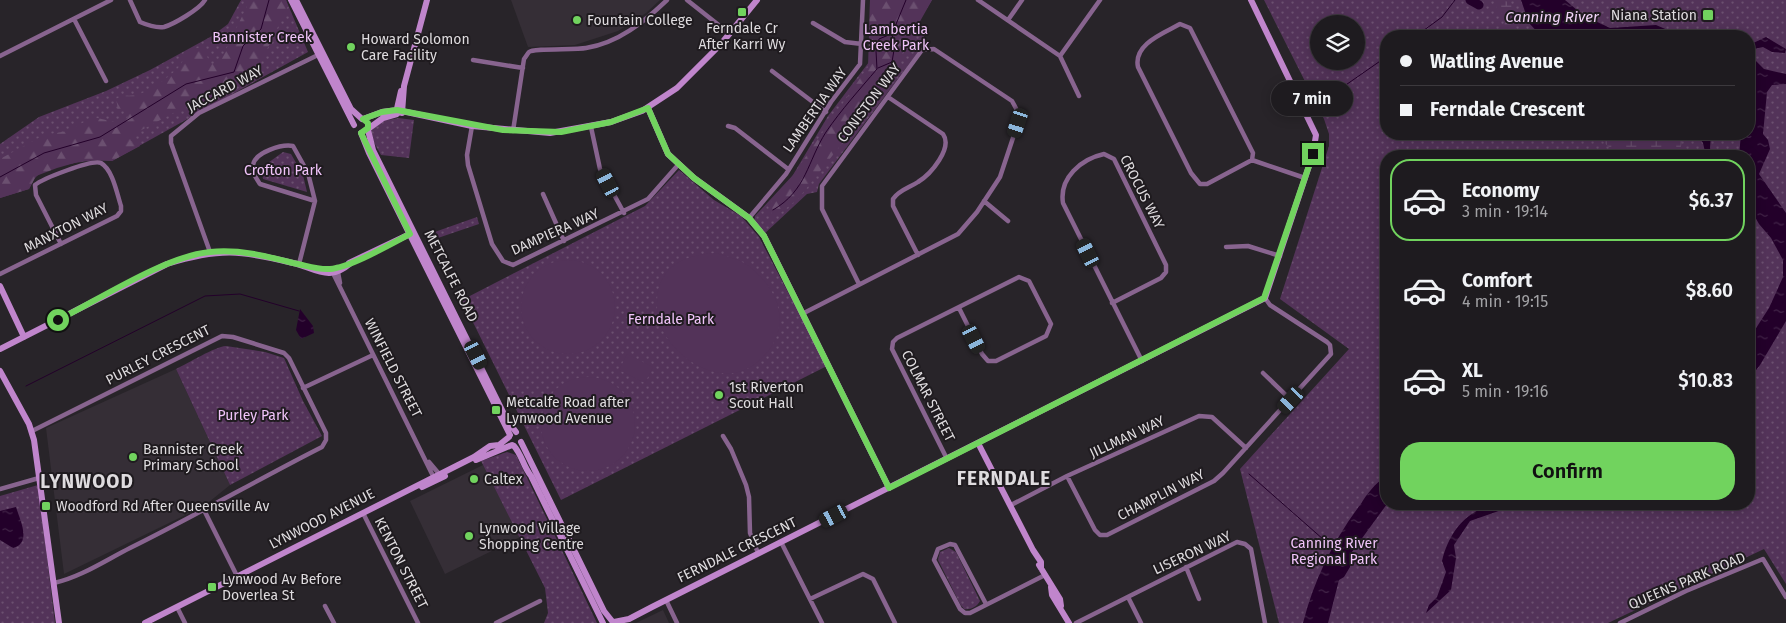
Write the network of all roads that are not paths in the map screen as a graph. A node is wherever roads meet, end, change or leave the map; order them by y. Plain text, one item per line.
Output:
1 (111, 0) edge
2 (130, 0) edge
3 (205, 0) edge
4 (290, 0) edge
5 (296, 0) edge
6 (427, 0) edge
7 (667, 0) edge
8 (687, 0) edge
9 (757, 0) edge
10 (863, 0) edge
11 (978, 0) edge
12 (1022, 0) edge
13 (1100, 0) edge
14 (1250, 0) edge
15 (74, 19) junction
16 (1008, 20) junction
17 (813, 23) dead end
18 (730, 34) junction
19 (862, 44) junction
20 (320, 54) junction
21 (0, 56) edge
22 (1060, 56) junction
23 (473, 60) dead end
24 (523, 68) junction
25 (772, 71) dead end
26 (106, 81) dead end
27 (1079, 96) dead end
28 (888, 97) junction
29 (648, 108) junction
30 (826, 112) junction
31 (399, 113) junction
32 (363, 119) junction
33 (354, 125) junction
34 (472, 126) junction
35 (728, 126) dead end
36 (591, 127) junction
37 (366, 131) junction
38 (513, 131) junction
39 (1252, 160) junction
40 (678, 165) junction
41 (788, 169) junction
42 (1305, 178) junction
43 (543, 194) dead end
44 (315, 201) junction
45 (984, 201) junction
46 (624, 212) junction
47 (749, 218) junction
48 (1008, 221) dead end
49 (412, 233) junction
50 (564, 241) junction
51 (61, 244) junction
52 (1226, 247) dead end
53 (210, 252) junction
54 (918, 255) junction
55 (1280, 256) junction
56 (299, 264) junction
57 (334, 270) junction
58 (0, 274) edge
59 (860, 284) junction
60 (0, 286) edge
61 (1264, 298) junction
62 (1112, 303) junction
63 (958, 308) junction
64 (801, 315) junction
65 (26, 336) junction
66 (0, 349) edge
67 (374, 354) junction
68 (1142, 361) junction
69 (0, 369) edge
70 (1263, 373) dead end
71 (303, 388) junction
72 (1291, 400) junction
73 (32, 431) junction
74 (512, 435) junction
75 (723, 436) dead end
76 (521, 442) junction
77 (978, 443) junction
78 (513, 445) junction
79 (1246, 448) junction
80 (947, 458) junction
81 (1067, 476) junction
82 (437, 477) junction
83 (39, 478) junction
84 (0, 488) edge
85 (889, 488) junction
86 (1011, 505) junction
87 (204, 510) junction
88 (364, 515) junction
89 (781, 542) junction
90 (758, 552) junction
91 (1186, 567) junction
92 (1045, 576) junction
93 (238, 578) junction
94 (586, 580) junction
95 (54, 583) junction
96 (1128, 597) junction
97 (1786, 597) edge
98 (810, 599) junction
99 (1199, 599) dead end
100 (666, 600) junction
101 (540, 601) dead end
102 (986, 604) junction
103 (325, 606) dead end
104 (178, 608) junction
105 (627, 621) edge
106 (60, 623) edge
107 (145, 623) edge
108 (154, 623) edge
109 (185, 623) edge
110 (334, 623) edge
111 (418, 623) edge
112 (496, 623) edge
113 (610, 623) edge
114 (677, 623) edge
115 (822, 623) edge
116 (895, 623) edge
117 (1069, 623) edge
118 (1076, 623) edge
119 (1141, 623) edge
120 (1265, 623) edge
121 (1620, 623) edge

1 - 15 street
2 - 3 street
4 - 20 street, METCALFE ROAD
5 - 20 street, METCALFE ROAD
6 - 31 street
7 - 24 street
8 - 18 street
9 - 18 street
10 - 19 street, LAMBERTIA WAY
11 - 16 street
12 - 16 street
13 - 22 street
14 - 42 street
15 - 21 street
15 - 26 street
16 - 22 street
17 - 19 street
18 - 29 street
19 - 30 street, LAMBERTIA WAY
20 - 32 street, METCALFE ROAD
20 - 33 street, METCALFE ROAD
20 - 53 street, JACCARD WAY
22 - 27 street
23 - 24 street
24 - 38 street
25 - 30 street
28 - 45 street, CONISTON WAY
28 - 54 street
28 - 59 street, CONISTON WAY
29 - 36 street
29 - 40 street
30 - 41 street, LAMBERTIA WAY
31 - 32 street
31 - 34 street
31 - 37 street
32 - 33 street
32 - 37 street, METCALFE ROAD
33 - 37 street, METCALFE ROAD
34 - 38 street
34 - 50 street, DAMPIERA WAY
35 - 41 street
36 - 38 street
36 - 46 street
37 - 49 street, METCALFE ROAD
39 - 39 street
39 - 42 street
40 - 46 street, DAMPIERA WAY
40 - 47 street
41 - 47 street, LAMBERTIA WAY
42 - 55 street
43 - 50 street
44 - 44 street
44 - 56 street
45 - 48 street
45 - 54 street, CONISTON WAY
46 - 50 street, DAMPIERA WAY
47 - 64 street
49 - 57 street
49 - 74 street, METCALFE ROAD
51 - 51 street, MANXTON WAY
51 - 58 street, MANXTON WAY
52 - 55 street
53 - 56 street
53 - 65 street
54 - 59 street, CONISTON WAY
55 - 61 street
56 - 57 street
57 - 67 street, WINFIELD STREET
59 - 64 street, CONISTON WAY
60 - 65 street
61 - 68 street, FERNDALE CRESCENT
61 - 72 street, CHAMPLIN WAY
62 - 62 street, CROCUS WAY
62 - 68 street, CROCUS WAY
63 - 63 street
63 - 80 street, COLMAR STREET
64 - 85 street
65 - 66 street
67 - 71 street
67 - 82 street, WINFIELD STREET
68 - 77 street, FERNDALE CRESCENT
69 - 73 street
70 - 72 street
71 - 73 street, PURLEY CRESCENT
71 - 87 street, PURLEY CRESCENT
72 - 79 street, CHAMPLIN WAY
73 - 83 street
74 - 76 street, METCALFE ROAD
74 - 78 street, METCALFE ROAD
74 - 82 street, LYNWOOD AVENUE
75 - 90 street
76 - 78 street
76 - 94 street, METCALFE ROAD
77 - 80 street, FERNDALE CRESCENT
77 - 86 street
78 - 82 street, LYNWOOD AVENUE
78 - 94 street, METCALFE ROAD
79 - 81 street, JILLMAN WAY
79 - 81 street, CHAMPLIN WAY
80 - 85 street, FERNDALE CRESCENT
81 - 86 street, JILLMAN WAY
82 - 88 street, LYNWOOD AVENUE
83 - 84 street
83 - 95 street
85 - 89 street, FERNDALE CRESCENT
86 - 92 street
87 - 93 street
87 - 95 street, PURLEY CRESCENT
88 - 93 street, LYNWOOD AVENUE
88 - 111 street, KENTON STREET
89 - 90 street, FERNDALE CRESCENT
89 - 98 street
90 - 100 street, FERNDALE CRESCENT
91 - 96 street, LISERON WAY
91 - 99 street
91 - 120 street, LISERON WAY
92 - 102 street
92 - 117 street
93 - 104 street, LYNWOOD AVENUE
94 - 113 street, METCALFE ROAD
95 - 106 street
96 - 118 street, LISERON WAY
96 - 119 street
97 - 121 street, QUEENS PARK ROAD
98 - 115 street
98 - 116 street
100 - 105 street, FERNDALE CRESCENT
100 - 114 street
101 - 112 street
102 - 102 street
103 - 110 street
104 - 107 street, LYNWOOD AVENUE
104 - 108 street, LYNWOOD AVENUE
104 - 109 street
105 - 113 street, FERNDALE CRESCENT

